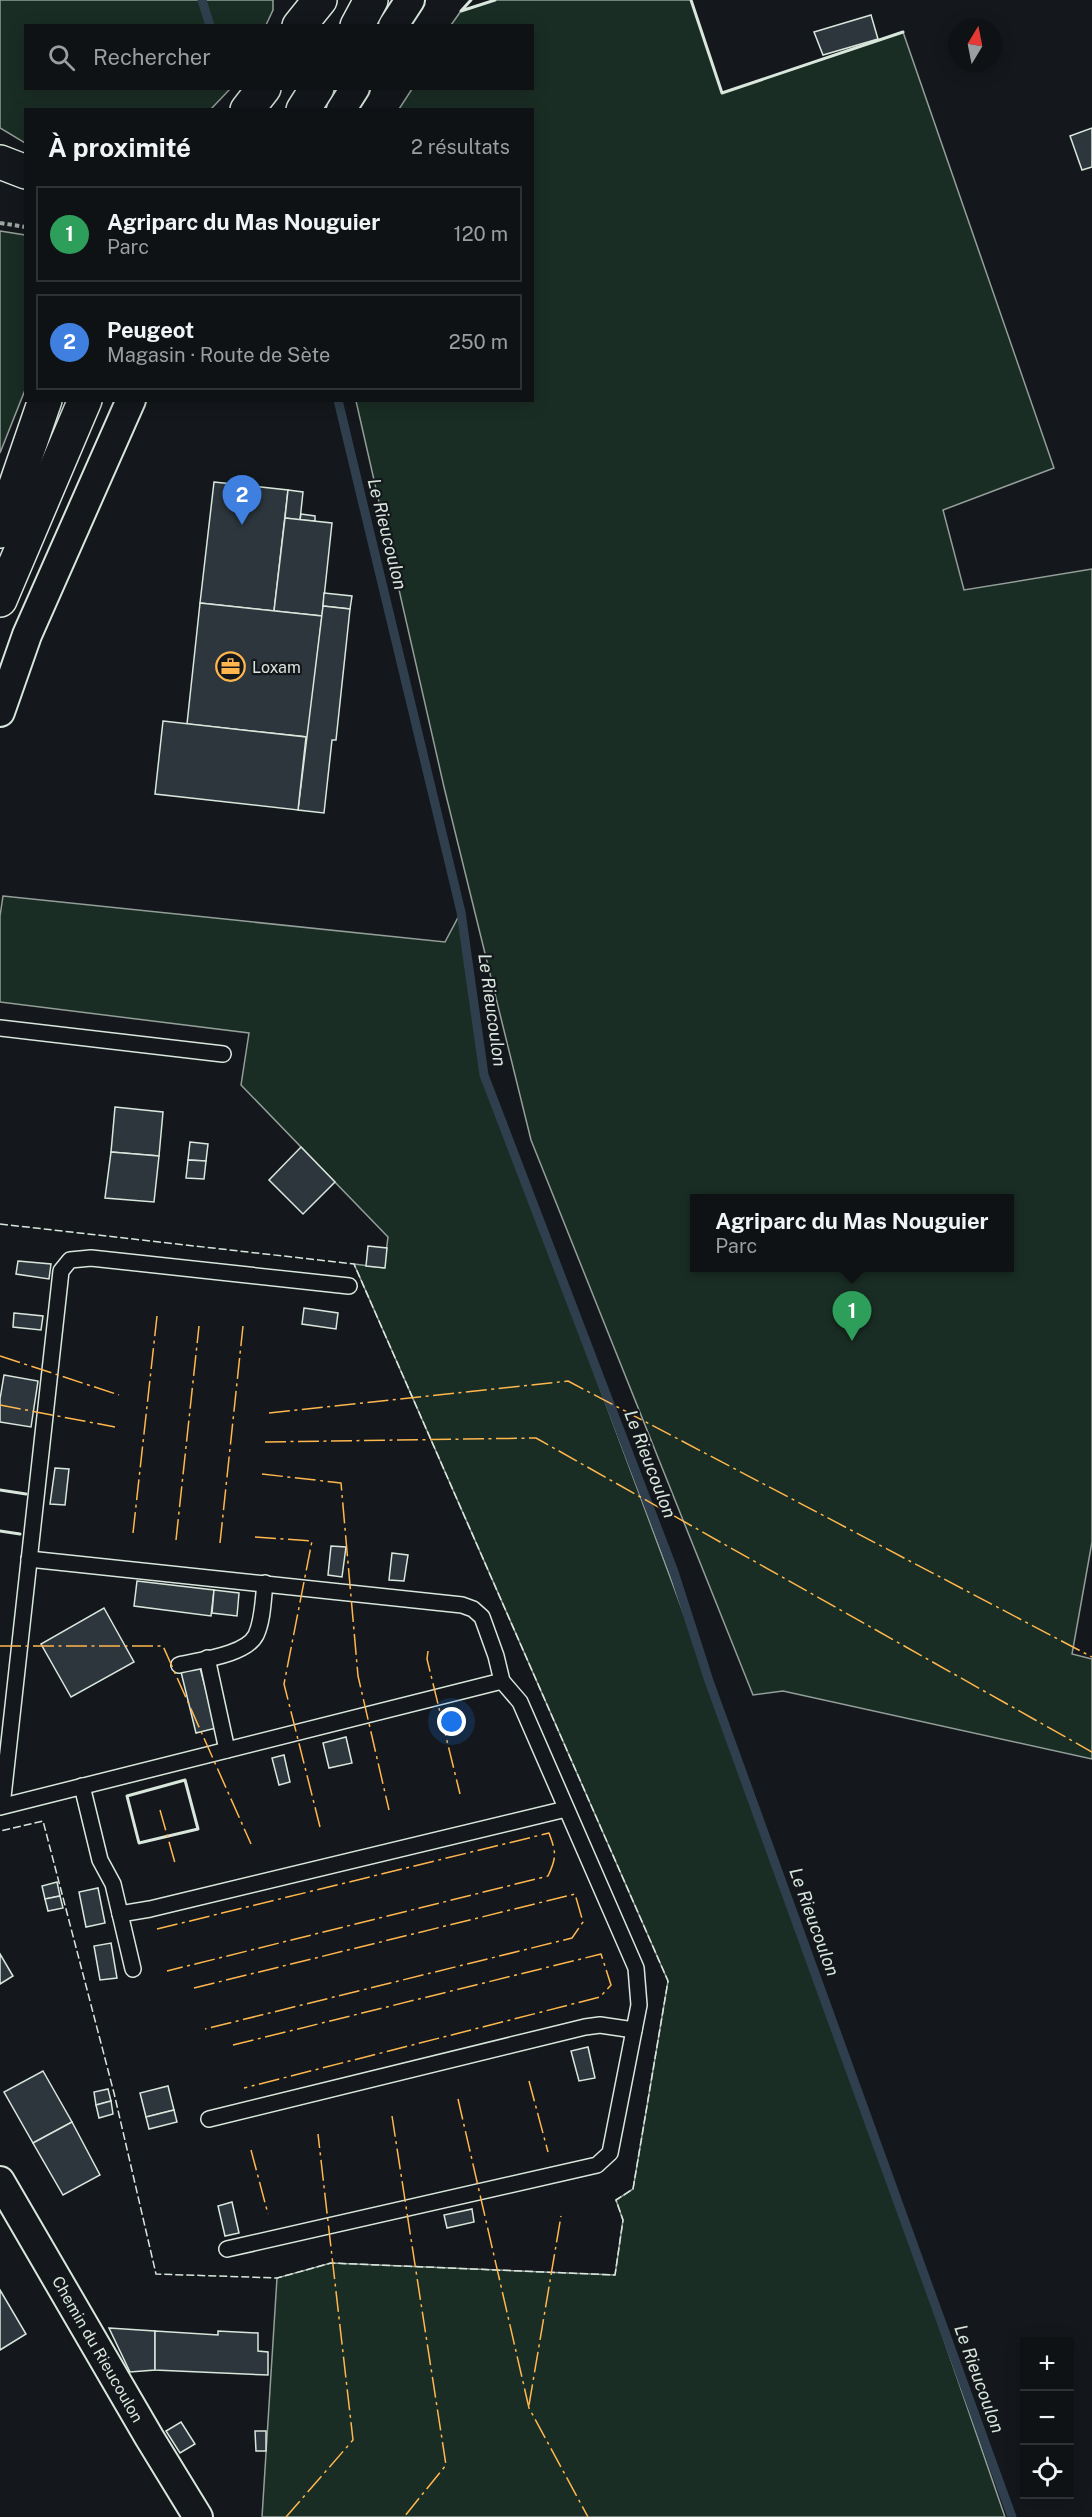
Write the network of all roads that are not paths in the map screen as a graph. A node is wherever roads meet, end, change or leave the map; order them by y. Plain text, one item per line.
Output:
1 (300, 0) edge
2 (320, 0) edge
3 (371, 0) edge
4 (410, 0) edge
5 (294, 24) edge
6 (301, 24) edge
7 (358, 24) edge
8 (394, 24) edge
9 (263, 90) edge
10 (316, 90) edge
11 (354, 90) edge
12 (249, 108) edge
13 (304, 108) edge
14 (342, 108) edge
15 (0, 162) edge
16 (24, 171) edge
17 (44, 402) edge
18 (84, 402) edge
19 (129, 402) edge
20 (0, 531) edge
21 (0, 600) edge
22 (0, 711) edge
23 (0, 1028) edge
24 (223, 1054) dead end
25 (349, 1287) dead end
26 (29, 1559) junction
27 (265, 1583) junction
28 (207, 1658) junction
29 (179, 1665) dead end
30 (502, 1681) junction
31 (227, 1750) junction
32 (82, 1786) junction
33 (1, 1807) edge
34 (567, 1809) junction
35 (120, 1914) junction
36 (133, 1969) dead end
37 (634, 2030) junction
38 (209, 2119) dead end
39 (0, 2181) edge
40 (227, 2250) dead end
41 (198, 2517) edge

1 - 5 main road
2 - 6 main road
3 - 7 main road
4 - 8 street
9 - 12 main road
10 - 13 main road
11 - 14 street
15 - 16 main road
17 - 20 main road
18 - 21 main road
19 - 22 street
23 - 24 lane
25 - 26 lane
26 - 27 lane
26 - 33 lane
27 - 28 lane
27 - 30 lane
28 - 29 lane
28 - 31 lane
30 - 31 lane
30 - 34 lane
31 - 32 lane
32 - 33 lane
32 - 35 lane
34 - 35 lane
34 - 37 lane
35 - 36 lane
37 - 38 lane
37 - 40 lane
39 - 41 street, Chemin du Rieucoulon

